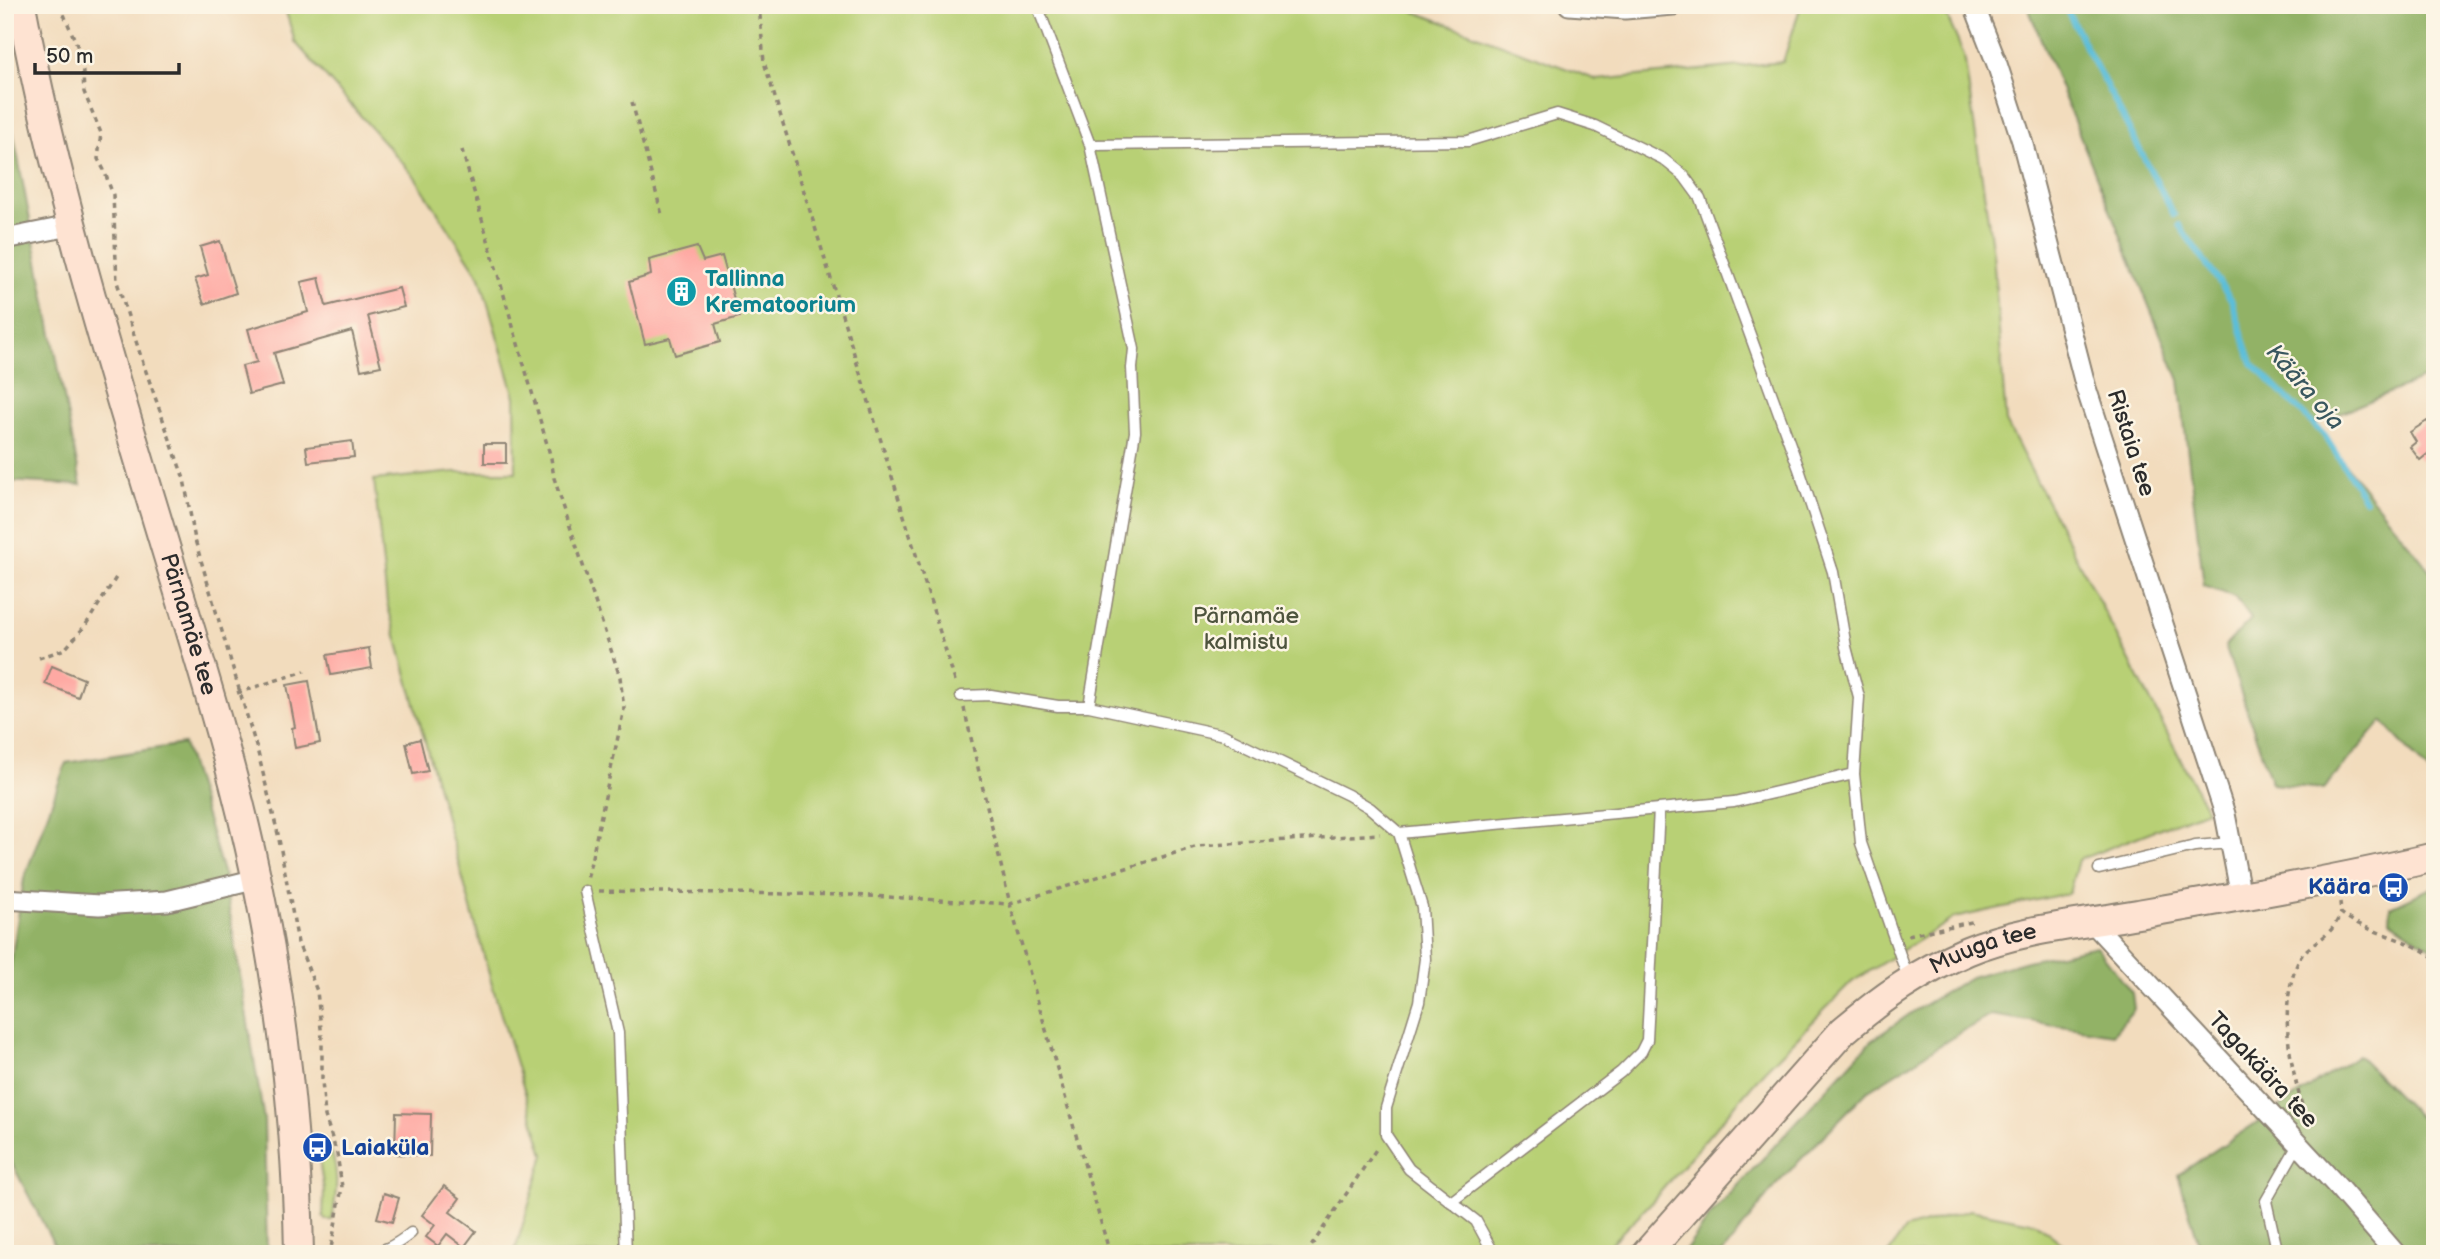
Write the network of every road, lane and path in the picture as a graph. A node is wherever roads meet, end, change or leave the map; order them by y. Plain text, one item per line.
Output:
1 (21, 5) edge
2 (759, 5) edge
3 (1037, 5) edge
4 (1569, 5) edge
5 (1673, 5) edge
6 (1974, 5) edge
7 (632, 102) dead end
8 (1090, 145) junction
9 (462, 150) dead end
10 (662, 215) dead end
11 (70, 226) junction
12 (5, 239) edge
13 (117, 576) dead end
14 (39, 658) dead end
15 (305, 671) dead end
16 (961, 696) junction
17 (211, 701) junction
18 (1089, 706) junction
19 (1854, 774) junction
20 (1659, 809) junction
21 (1399, 833) junction
22 (2231, 843) junction
23 (2435, 857) edge
24 (2099, 869) dead end
25 (257, 879) junction
26 (585, 891) junction
27 (2241, 896) junction
28 (5, 899) edge
29 (2339, 900) dead end
30 (1010, 904) junction
31 (2341, 912) junction
32 (1978, 921) dead end
33 (2092, 922) junction
34 (1894, 938) junction
35 (2435, 959) edge
36 (1909, 980) junction
37 (1386, 1135) junction
38 (2303, 1137) junction
39 (1451, 1202) junction
40 (411, 1233) dead end
41 (299, 1254) edge
42 (360, 1254) edge
43 (626, 1254) edge
44 (1110, 1254) edge
45 (1306, 1254) edge
46 (1494, 1254) edge
47 (1646, 1254) edge
48 (2278, 1254) edge
49 (2396, 1254) edge

1 - 11 main road, Pärnamäe tee
2 - 16 path
3 - 8 lane
4 - 5 street
6 - 22 street, Ristaia tee
7 - 10 path
8 - 18 lane
8 - 19 lane
9 - 26 path
11 - 12 street
11 - 17 main road, Pärnamäe tee
13 - 14 path
15 - 17 path
16 - 18 lane
16 - 30 path
17 - 25 main road, Pärnamäe tee
18 - 21 lane
19 - 20 lane
19 - 34 lane
20 - 21 lane
20 - 39 lane
21 - 30 path
21 - 37 lane
22 - 24 lane
22 - 27 street, Ristaia tee
23 - 27 main road, Muuga tee
25 - 28 street
25 - 41 main road, Pärnamäe tee
26 - 30 path
26 - 43 lane
27 - 33 main road, Muuga tee
29 - 31 path
30 - 44 path
31 - 35 path
31 - 38 path
32 - 34 path
33 - 36 main road, Muuga tee
33 - 38 street, Tagakäära tee
34 - 36 lane
36 - 47 main road, Muuga tee
37 - 39 lane
37 - 45 path
38 - 48 lane
38 - 49 street, Tagakäära tee
39 - 46 lane
40 - 42 lane

